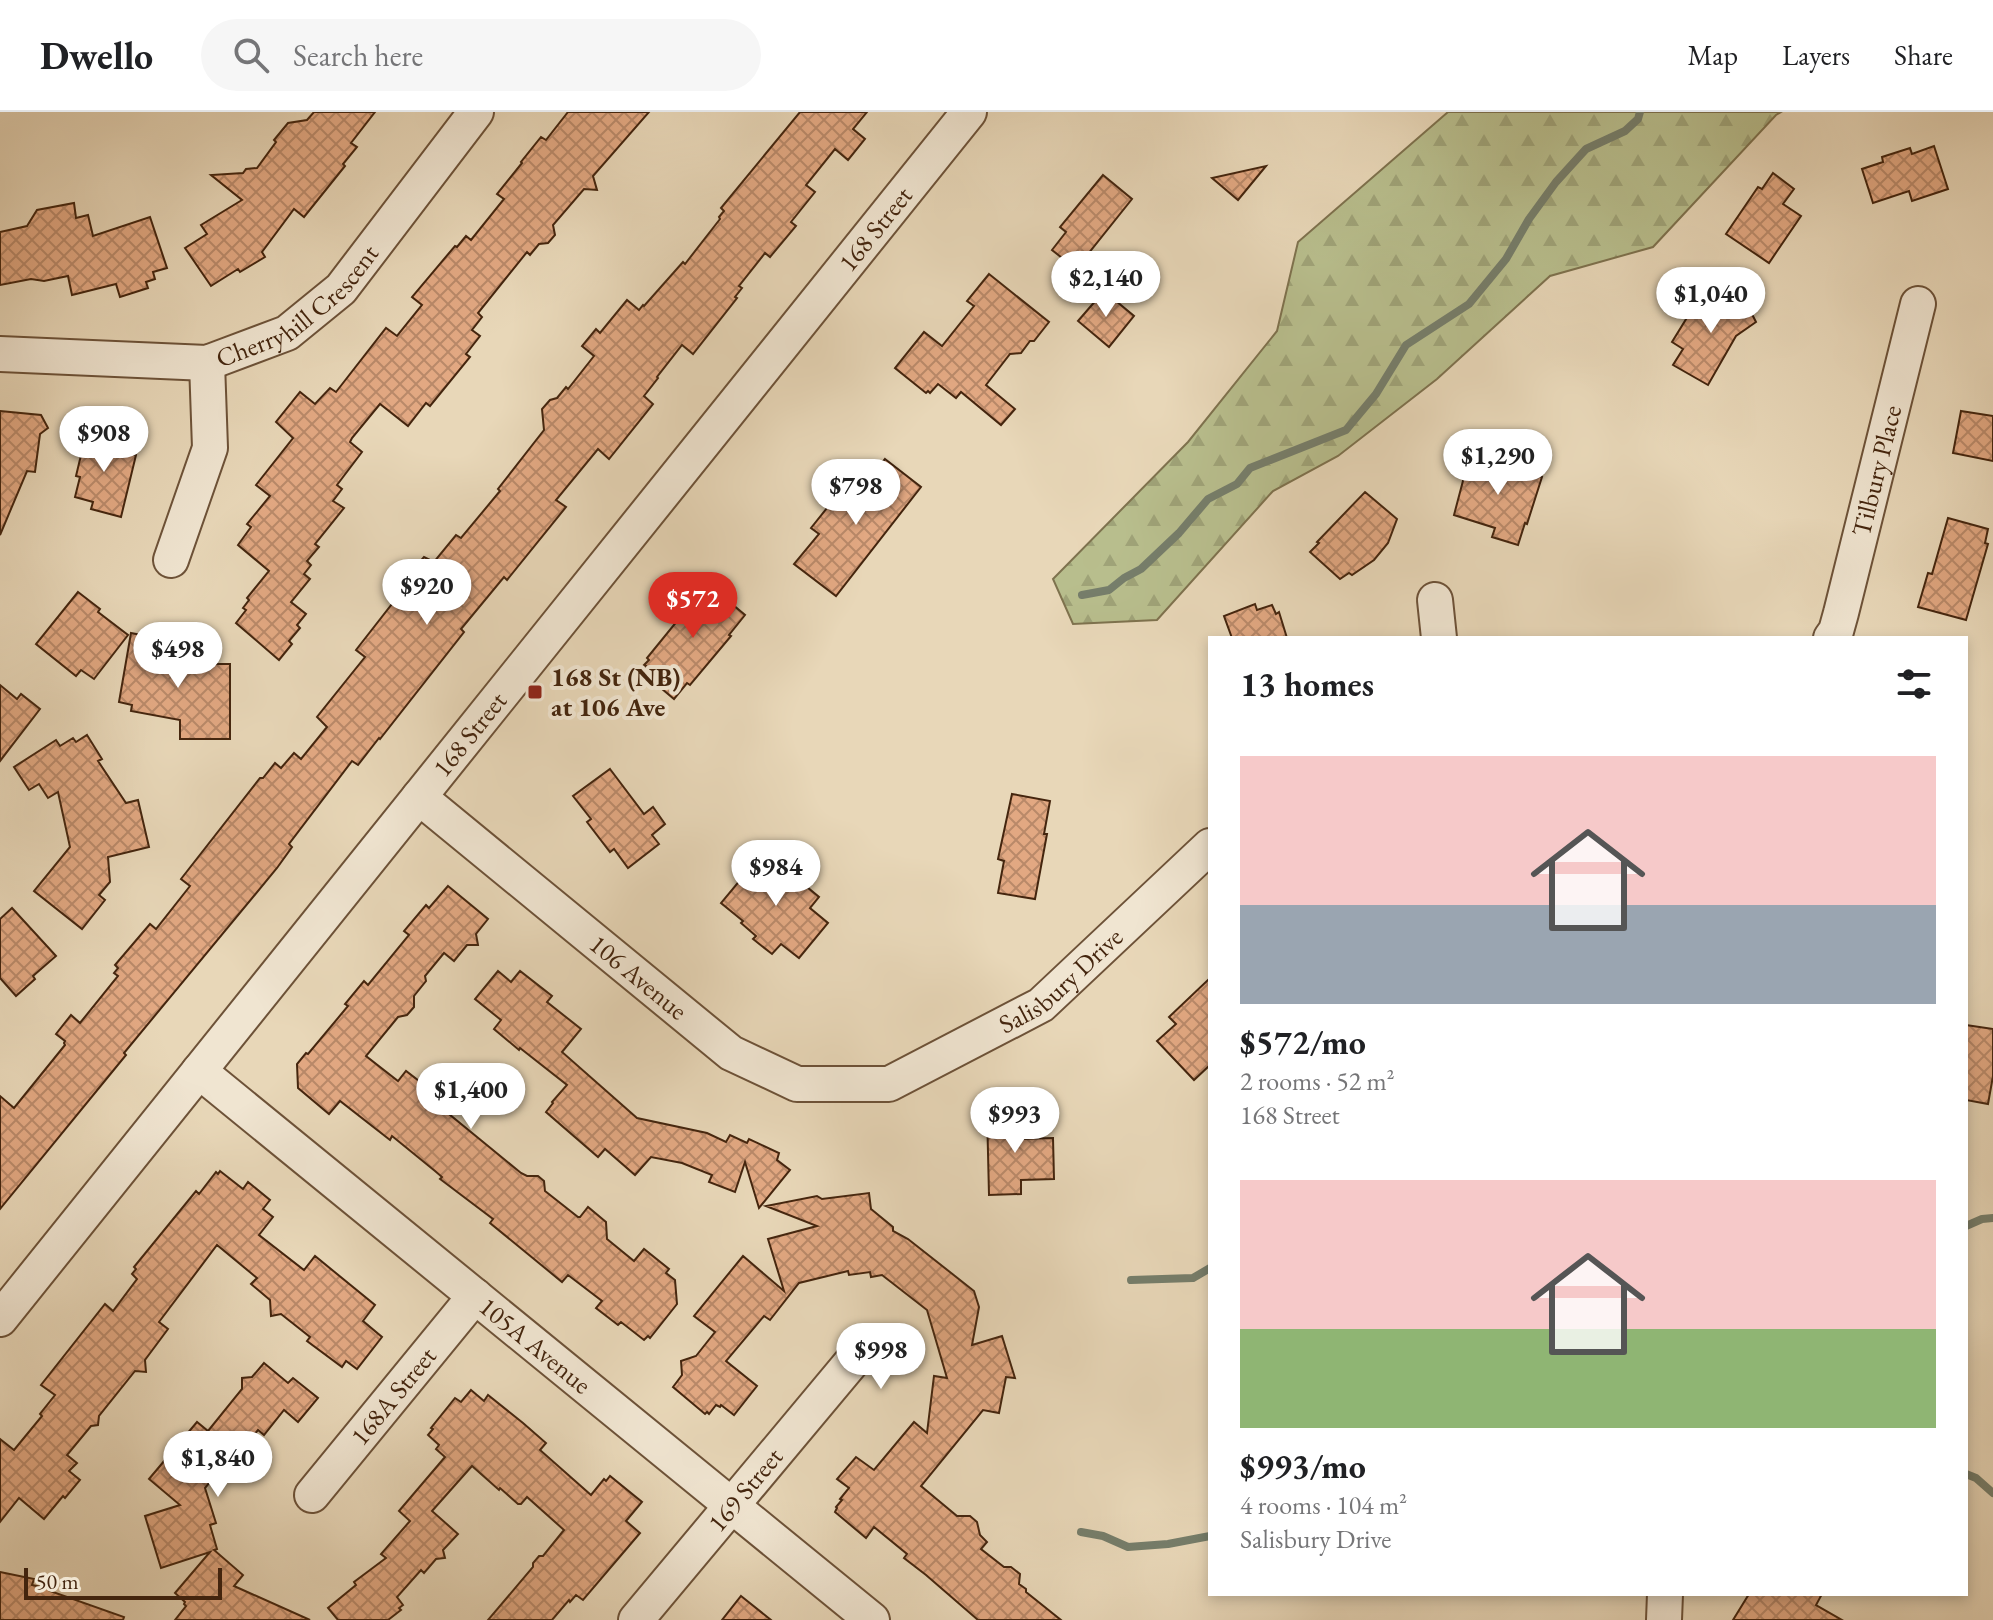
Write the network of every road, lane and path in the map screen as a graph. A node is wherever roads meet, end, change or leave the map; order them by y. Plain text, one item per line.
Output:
1 (476, 112) edge
2 (969, 112) edge
3 (1918, 304) dead end
4 (0, 354) edge
5 (207, 363) junction
6 (171, 560) dead end
7 (1435, 600) dead end
8 (1439, 636) edge
9 (1832, 636) edge
10 (419, 797) junction
11 (1208, 848) edge
12 (199, 1071) junction
13 (889, 1084) joint
14 (475, 1296) junction
15 (0, 1319) edge
16 (855, 1358) dead end
17 (312, 1495) dead end
18 (732, 1505) junction
19 (1665, 1596) edge
20 (636, 1620) edge
21 (872, 1620) edge
22 (1664, 1620) edge

1 - 5 street, Cherryhill Crescent
2 - 10 street, 168 Street
3 - 9 street, Tilbury Place
4 - 5 street, Cherryhill Crescent
5 - 6 street
7 - 8 street
10 - 12 street, 168 Street
10 - 13 street, 106 Avenue
11 - 13 street, Salisbury Drive
12 - 14 street, 105A Avenue
12 - 15 street, 168 Street
14 - 17 street, 168A Street
14 - 18 street, 105A Avenue
16 - 18 street, 169 Street
18 - 20 street, 169 Street
18 - 21 street, 105A Avenue
19 - 22 street

